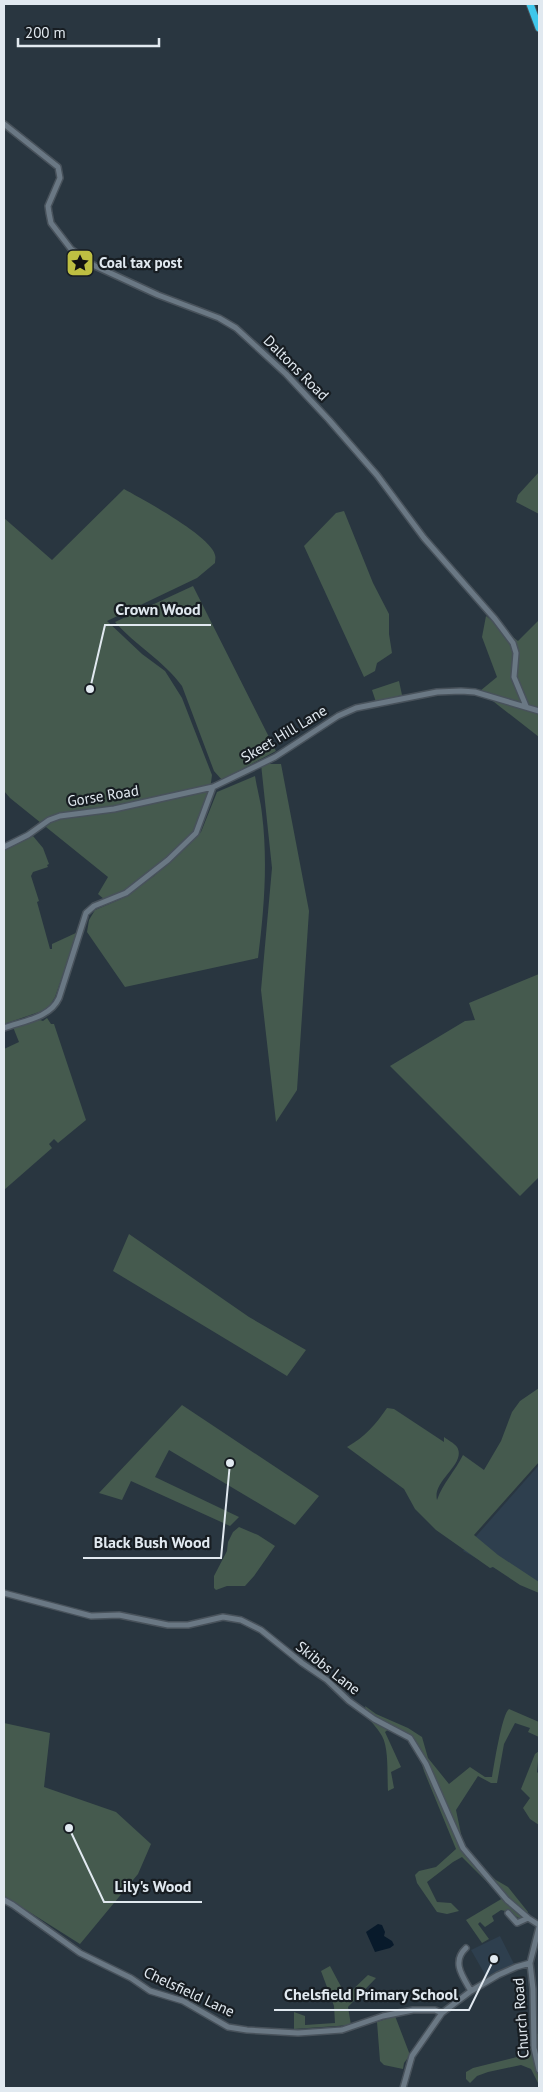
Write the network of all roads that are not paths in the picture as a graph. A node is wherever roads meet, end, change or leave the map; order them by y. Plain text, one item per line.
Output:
1 (530, 4) edge
2 (539, 28) edge
3 (4, 124) edge
4 (526, 706) junction
5 (539, 710) edge
6 (213, 787) junction
7 (4, 847) edge
8 (4, 1028) edge
9 (4, 1594) edge
10 (4, 1900) edge
11 (508, 1913) dead end
12 (528, 1918) junction
13 (539, 1926) edge
14 (466, 1948) dead end
15 (530, 1963) junction
16 (471, 1991) junction
17 (442, 2013) junction
18 (539, 2070) edge
19 (404, 2088) edge

1 - 2 highway
3 - 4 street, Daltons Road
4 - 5 street, Skeet Hill Lane
4 - 6 street, Skeet Hill Lane
6 - 7 street, Gorse Road
6 - 8 street
9 - 12 street, Skibbs Lane
10 - 17 street, Chelsfield Lane
11 - 12 street
12 - 13 street, Skibbs Lane
13 - 15 street
14 - 16 street
15 - 16 street
15 - 18 street, Church Road
16 - 17 street
17 - 19 street

